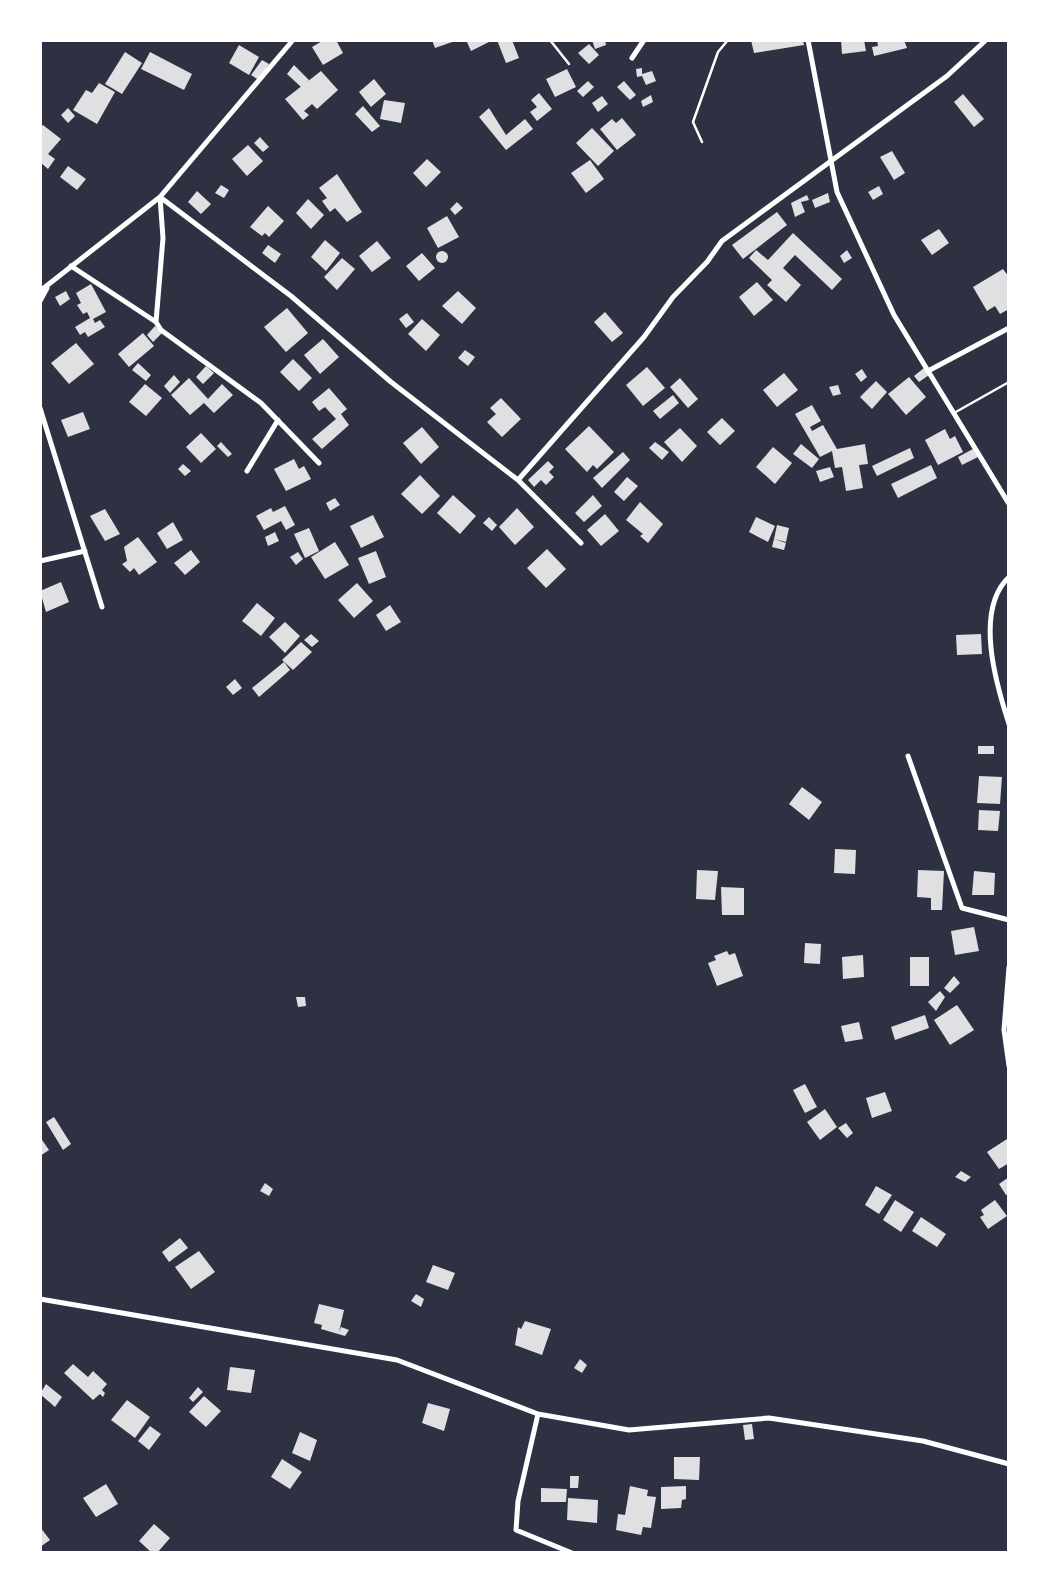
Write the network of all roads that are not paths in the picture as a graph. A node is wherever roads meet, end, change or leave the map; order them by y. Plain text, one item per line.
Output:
1 (284, 40) edge
2 (550, 40) edge
3 (644, 40) edge
4 (728, 40) edge
5 (808, 40) edge
6 (985, 40) edge
7 (292, 42) edge
8 (632, 58) dead end
9 (569, 64) dead end
10 (702, 142) dead end
11 (831, 161) junction
12 (160, 197) junction
13 (71, 266) junction
14 (44, 289) edge
15 (40, 301) edge
16 (156, 322) junction
17 (1009, 328) edge
18 (928, 371) junction
19 (1009, 382) edge
20 (40, 408) edge
21 (953, 413) junction
22 (278, 420) junction
23 (319, 463) dead end
24 (247, 471) dead end
25 (518, 480) junction
26 (1009, 504) edge
27 (581, 543) dead end
28 (85, 551) junction
29 (40, 561) edge
30 (1009, 577) edge
31 (102, 607) dead end
32 (1009, 724) edge
33 (908, 756) dead end
34 (1009, 920) edge
35 (1009, 967) edge
36 (1009, 1066) edge
37 (40, 1299) edge
38 (538, 1414) junction
39 (1009, 1464) edge
40 (572, 1553) edge

1 - 7 lane
2 - 9 lane
3 - 8 street
4 - 10 lane
5 - 11 street
6 - 11 street
7 - 12 street
11 - 18 street
11 - 25 street
12 - 13 street
12 - 16 street
12 - 25 street
13 - 14 street
13 - 16 street
14 - 15 street
16 - 22 street
17 - 18 street
18 - 21 street
19 - 21 lane
20 - 28 street
21 - 26 street
22 - 23 street
22 - 24 street
25 - 27 street
28 - 29 street
28 - 31 street
30 - 32 street
33 - 34 street
35 - 36 street
37 - 38 street
38 - 39 street
38 - 40 street

